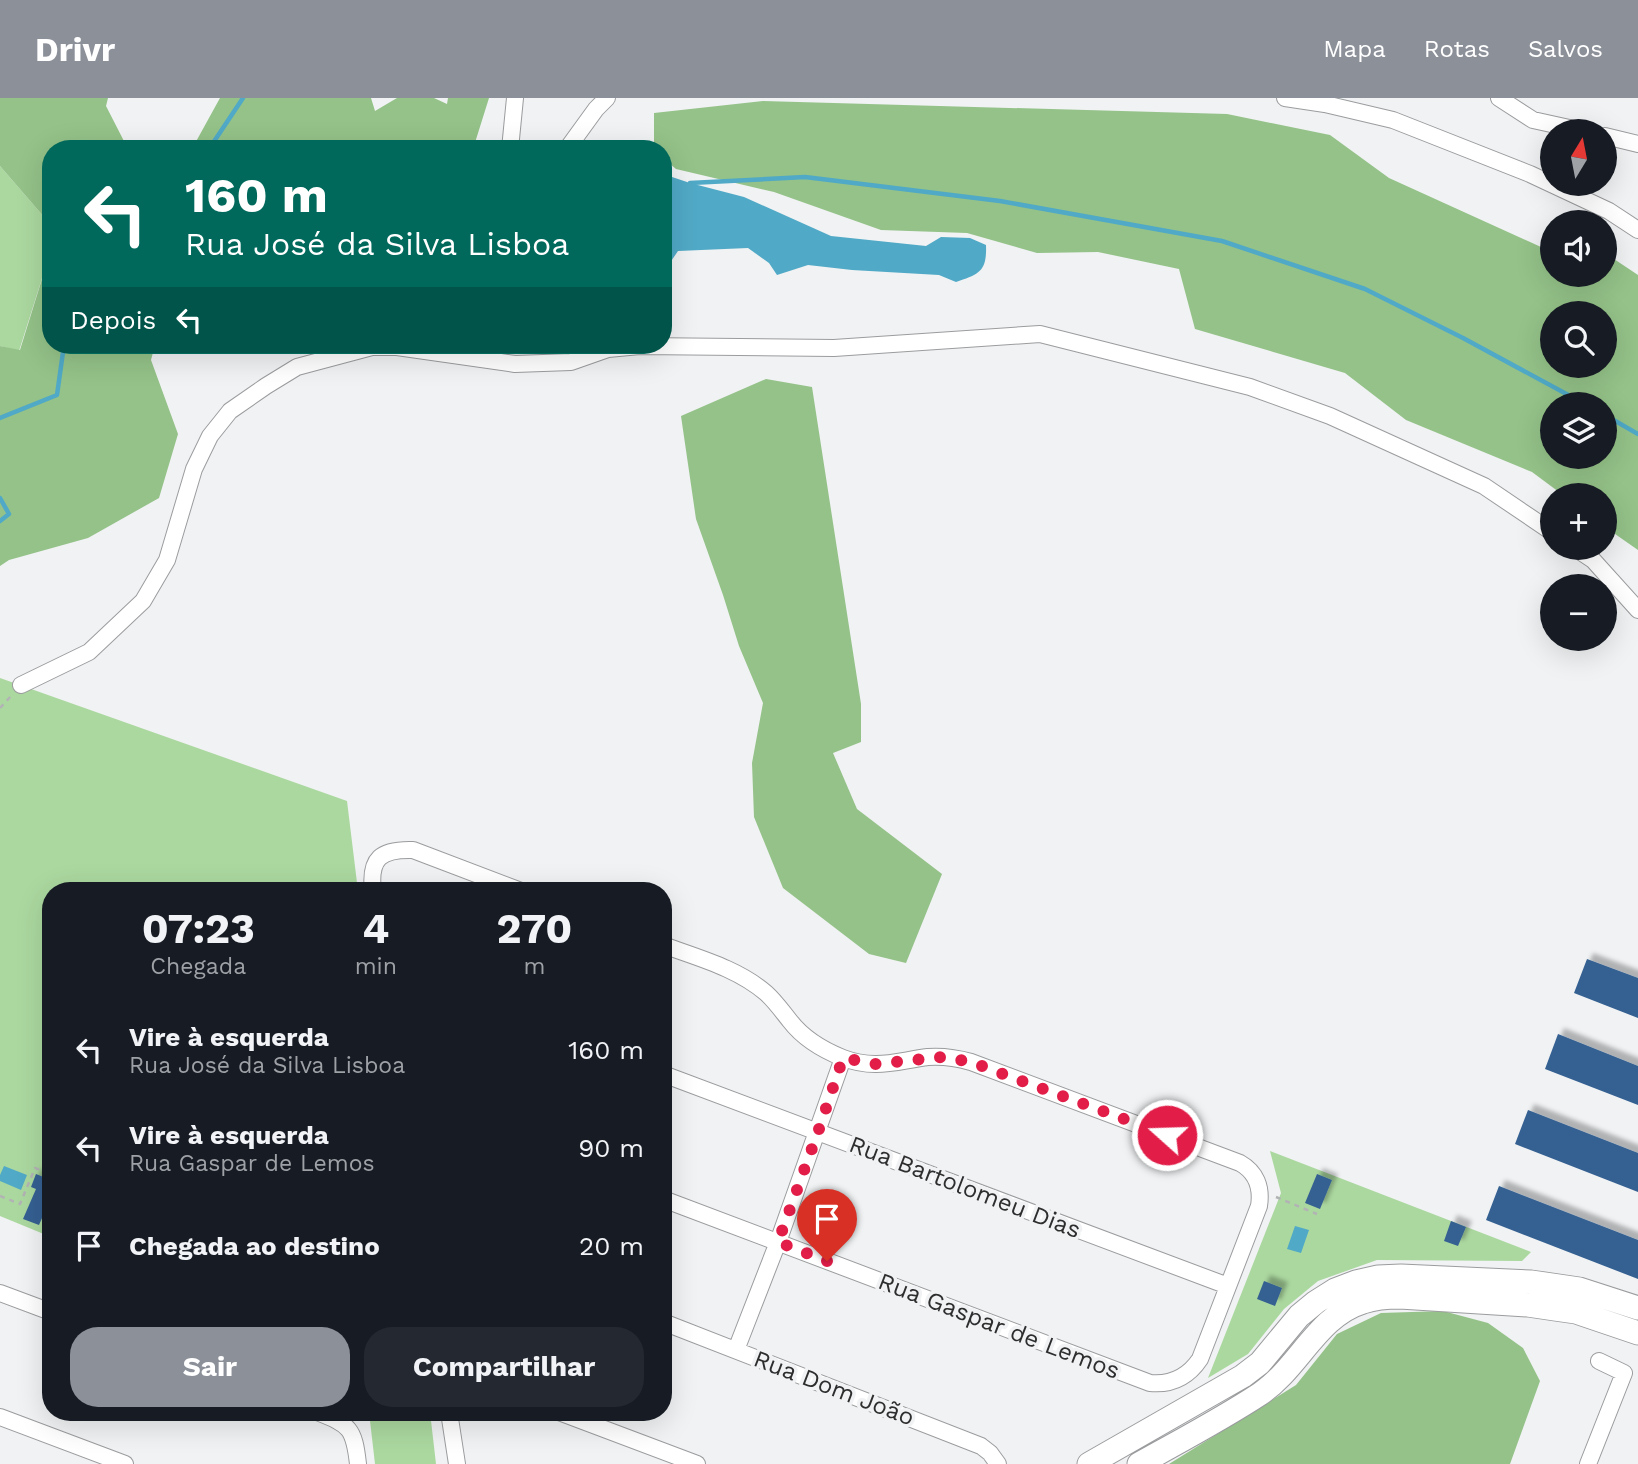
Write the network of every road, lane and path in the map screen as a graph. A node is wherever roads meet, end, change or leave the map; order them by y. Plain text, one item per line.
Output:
1 (515, 98) edge
2 (607, 98) edge
3 (1284, 98) edge
4 (1499, 98) edge
5 (1540, 122) edge
6 (1617, 139) edge
7 (511, 140) edge
8 (574, 140) edge
9 (1638, 144) edge
10 (1638, 230) edge
11 (672, 345) edge
12 (346, 354) edge
13 (450, 354) edge
14 (590, 354) edge
15 (1540, 524) edge
16 (1593, 560) edge
17 (1638, 610) edge
18 (21, 685) dead end
19 (373, 882) edge
20 (497, 882) edge
21 (672, 948) edge
22 (843, 1058) junction
23 (672, 1077) edge
24 (818, 1132) junction
25 (42, 1171) edge
26 (1259, 1187) junction
27 (0, 1196) edge
28 (672, 1202) edge
29 (1317, 1214) dead end
30 (778, 1242) junction
31 (1531, 1282) junction
32 (1228, 1286) junction
33 (1579, 1289) junction
34 (0, 1293) edge
35 (1528, 1305) junction
36 (1638, 1308) edge
37 (42, 1309) edge
38 (1576, 1312) junction
39 (672, 1325) edge
40 (1638, 1334) edge
41 (736, 1350) junction
42 (1599, 1361) dead end
43 (0, 1417) edge
44 (339, 1421) edge
45 (450, 1421) edge
46 (583, 1421) edge
47 (125, 1464) edge
48 (358, 1464) edge
49 (457, 1464) edge
50 (697, 1464) edge
51 (998, 1464) edge
52 (1089, 1464) edge
53 (1139, 1464) edge
54 (1588, 1464) edge

1 - 7 street
2 - 8 street
3 - 10 street
4 - 5 street
6 - 9 street
11 - 15 street
12 - 18 street
13 - 14 street
16 - 17 street
19 - 20 street
21 - 22 street
22 - 24 street
22 - 26 street
23 - 24 street, Rua Bartolomeu Dias
24 - 30 street
24 - 32 street, Rua Bartolomeu Dias
25 - 27 path
26 - 29 path
26 - 32 street
28 - 30 street, Rua Gaspar de Lemos
30 - 32 street, Rua Gaspar de Lemos
30 - 41 street
31 - 33 main road
31 - 35 main road
31 - 52 main road
33 - 36 main road
33 - 38 main road
34 - 37 street
35 - 38 main road
35 - 53 main road
38 - 40 main road
39 - 41 street, Rua Dom João
41 - 51 street, Rua Dom João
42 - 54 street
43 - 47 street
44 - 48 street
45 - 49 street
46 - 50 street

